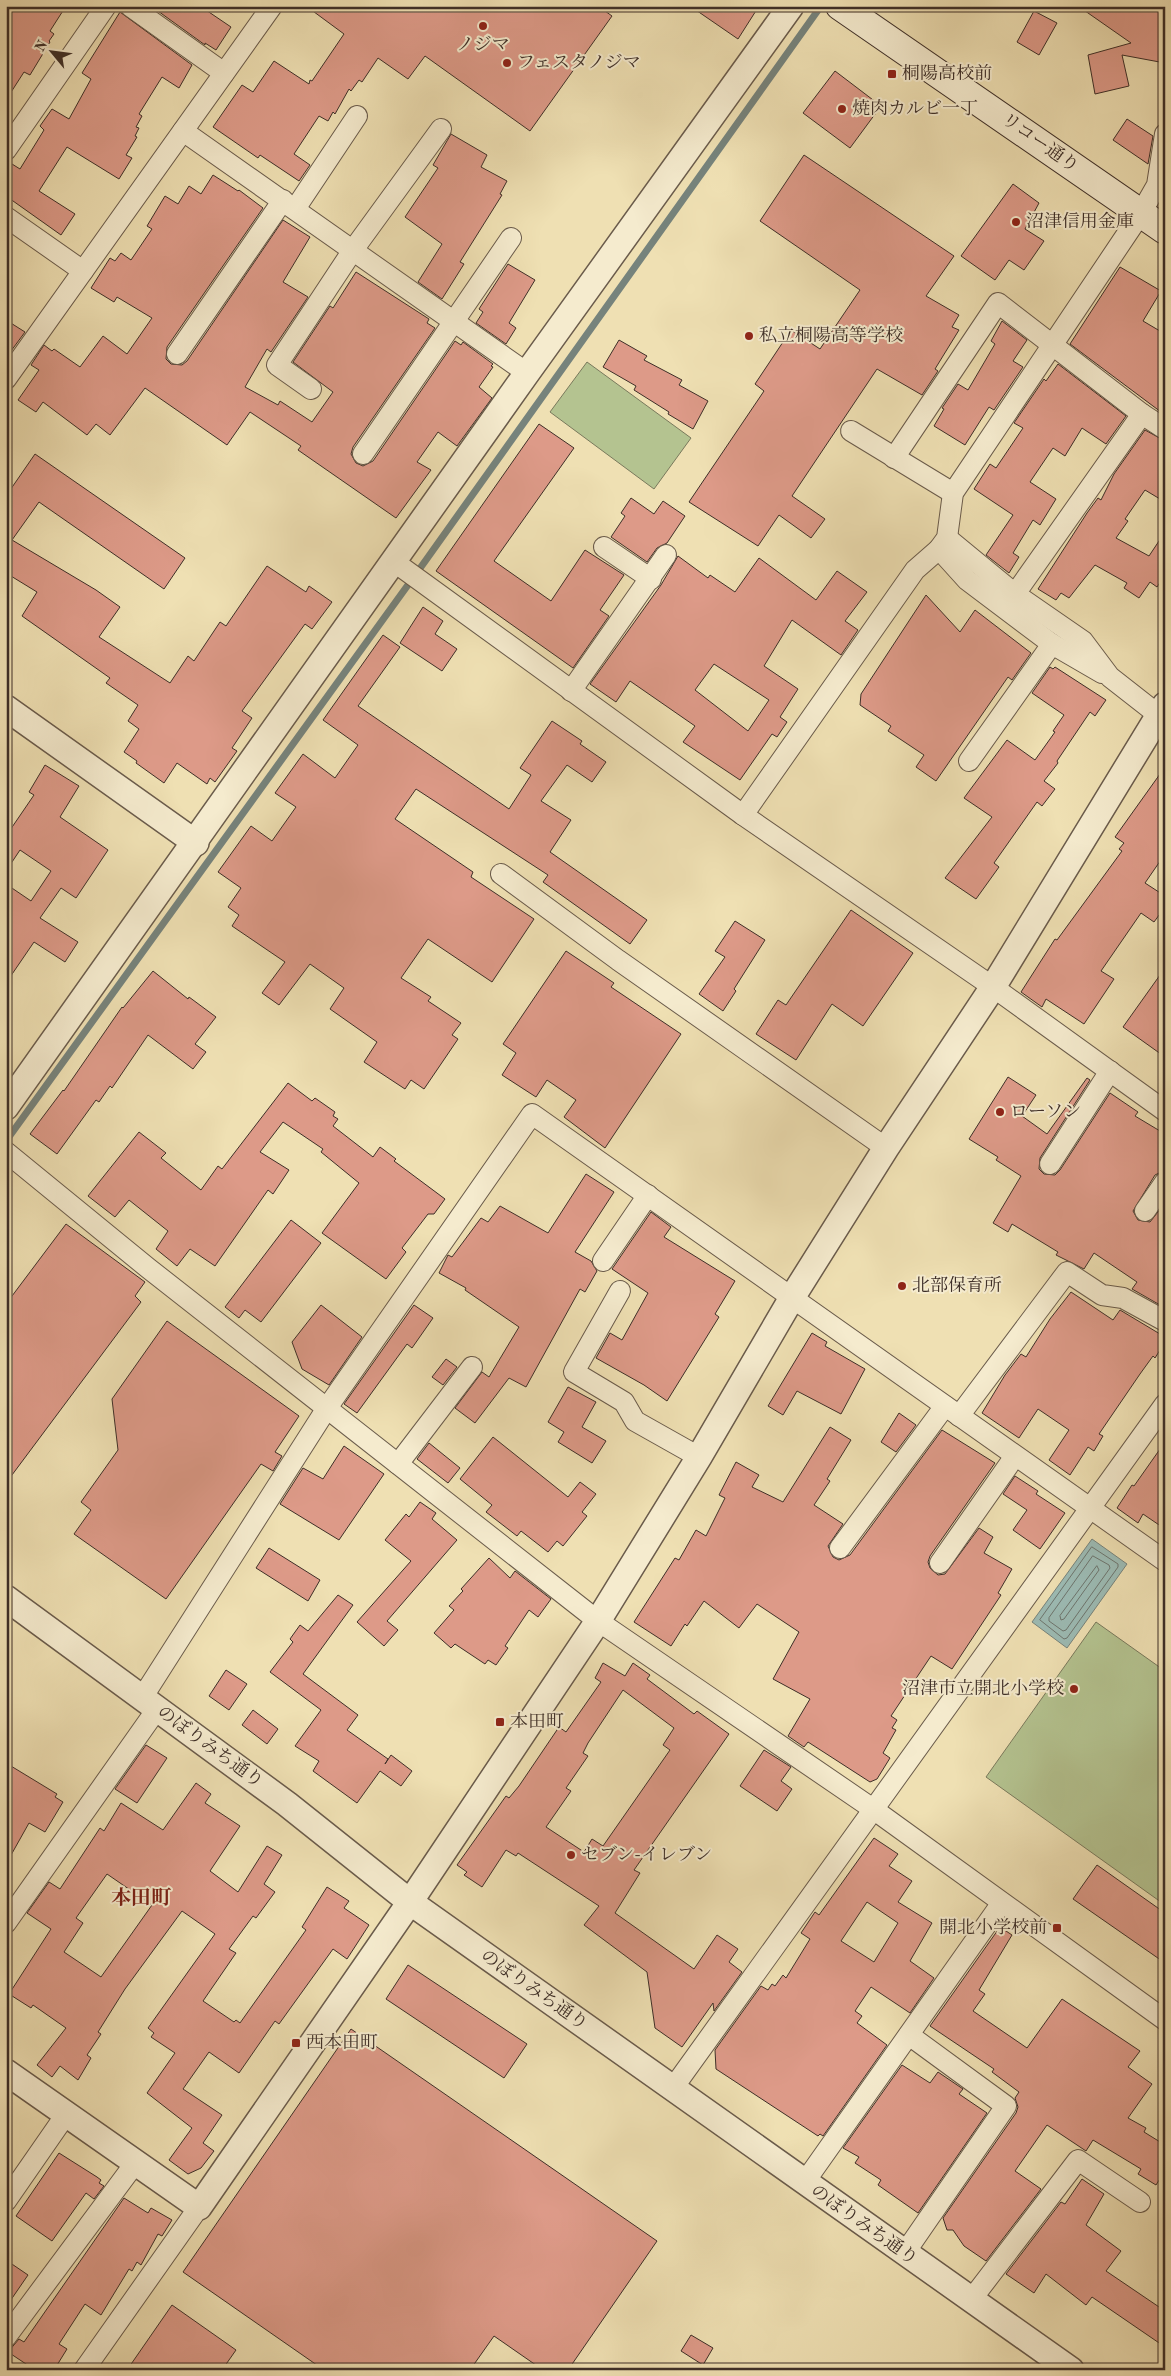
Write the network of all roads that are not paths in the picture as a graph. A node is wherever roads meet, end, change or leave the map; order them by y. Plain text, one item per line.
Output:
1 (106, 6) edge
2 (130, 6) edge
3 (272, 6) edge
4 (791, 6) edge
5 (840, 6) edge
6 (224, 73) junction
7 (357, 116) dead end
8 (441, 129) dead end
9 (183, 131) junction
10 (1165, 134) edge
11 (6, 150) edge
12 (289, 205) junction
13 (1141, 213) junction
14 (6, 217) edge
15 (1165, 230) edge
16 (511, 238) dead end
17 (353, 250) junction
18 (83, 271) junction
19 (454, 322) junction
20 (1052, 346) junction
21 (177, 354) dead end
22 (527, 374) junction
23 (6, 379) edge
24 (311, 389) dead end
25 (1142, 414) junction
26 (1165, 429) edge
27 (851, 431) dead end
28 (363, 454) dead end
29 (894, 458) junction
30 (953, 493) junction
31 (943, 544) junction
32 (604, 547) dead end
33 (666, 555) dead end
34 (393, 562) junction
35 (651, 579) junction
36 (1015, 594) junction
37 (1052, 644) junction
38 (1110, 677) junction
39 (571, 691) junction
40 (6, 708) edge
41 (1163, 714) edge
42 (969, 761) dead end
43 (743, 815) junction
44 (196, 843) junction
45 (500, 874) dead end
46 (993, 987) junction
47 (1110, 1071) junction
48 (6, 1107) edge
49 (1165, 1111) edge
50 (886, 1148) junction
51 (10, 1155) edge
52 (1050, 1164) dead end
53 (1165, 1182) edge
54 (648, 1195) junction
55 (1145, 1211) dead end
56 (603, 1261) dead end
57 (620, 1291) dead end
58 (793, 1296) junction
59 (1165, 1321) edge
60 (472, 1367) dead end
61 (1165, 1404) edge
62 (327, 1408) junction
63 (952, 1411) junction
64 (1015, 1456) junction
65 (699, 1457) junction
66 (398, 1464) junction
67 (1090, 1508) junction
68 (840, 1548) dead end
69 (1165, 1562) edge
70 (940, 1563) dead end
71 (6, 1598) edge
72 (598, 1622) junction
73 (149, 1703) junction
74 (873, 1810) junction
75 (410, 1902) junction
76 (1001, 1904) junction
77 (6, 1923) edge
78 (1165, 2020) edge
79 (909, 2035) junction
80 (6, 2072) edge
81 (673, 2088) junction
82 (67, 2113) junction
83 (136, 2162) junction
84 (804, 2183) junction
85 (6, 2201) edge
86 (1140, 2202) dead end
87 (199, 2207) junction
88 (904, 2254) junction
89 (972, 2300) junction
90 (6, 2337) edge
91 (84, 2370) edge
92 (1070, 2370) edge

1 - 11 street
2 - 6 street
3 - 6 street
4 - 22 street
5 - 13 main road, リコー通り
6 - 9 street
7 - 12 street
8 - 17 street
9 - 12 street
9 - 18 street
10 - 13 street
12 - 17 street
12 - 21 street
13 - 15 main road, リコー通り
13 - 20 street
14 - 18 street
16 - 19 street
17 - 19 street
17 - 24 street
18 - 23 street
19 - 22 street
19 - 28 street
20 - 25 street
20 - 29 street
20 - 30 street
22 - 34 street
25 - 26 street
25 - 36 street
27 - 29 street
29 - 30 street
30 - 31 street
31 - 36 street
31 - 37 street
31 - 43 street
32 - 35 street
33 - 35 street
34 - 39 street
34 - 44 street
35 - 39 street
36 - 38 street
37 - 38 street
37 - 42 street
38 - 41 street
39 - 43 street
40 - 44 street
41 - 46 street
43 - 46 street
44 - 48 street
45 - 50 street
46 - 47 street
46 - 50 street
47 - 49 street
47 - 52 street
50 - 58 street
51 - 62 street
53 - 55 street
54 - 56 street
54 - 58 street
54 - 62 street
57 - 65 street
58 - 63 street
58 - 65 street
59 - 63 street
60 - 66 street
61 - 67 street
62 - 66 street
62 - 73 street
63 - 64 street
63 - 68 street
64 - 67 street
64 - 70 street
65 - 72 street
66 - 72 street
67 - 69 street
67 - 74 street
71 - 73 street, のぼりみち通り
72 - 74 street
72 - 75 street
73 - 75 street, のぼりみち通り
73 - 77 street
74 - 76 street
74 - 81 street
75 - 81 street, のぼりみち通り
75 - 87 street
76 - 78 street
76 - 79 street
79 - 84 street
79 - 88 street
80 - 82 street
81 - 84 street, のぼりみち通り
82 - 83 street
82 - 85 street
83 - 87 street
83 - 90 street
84 - 88 street, のぼりみち通り
86 - 89 street
87 - 91 street
88 - 89 street, のぼりみち通り
89 - 92 street, のぼりみち通り

